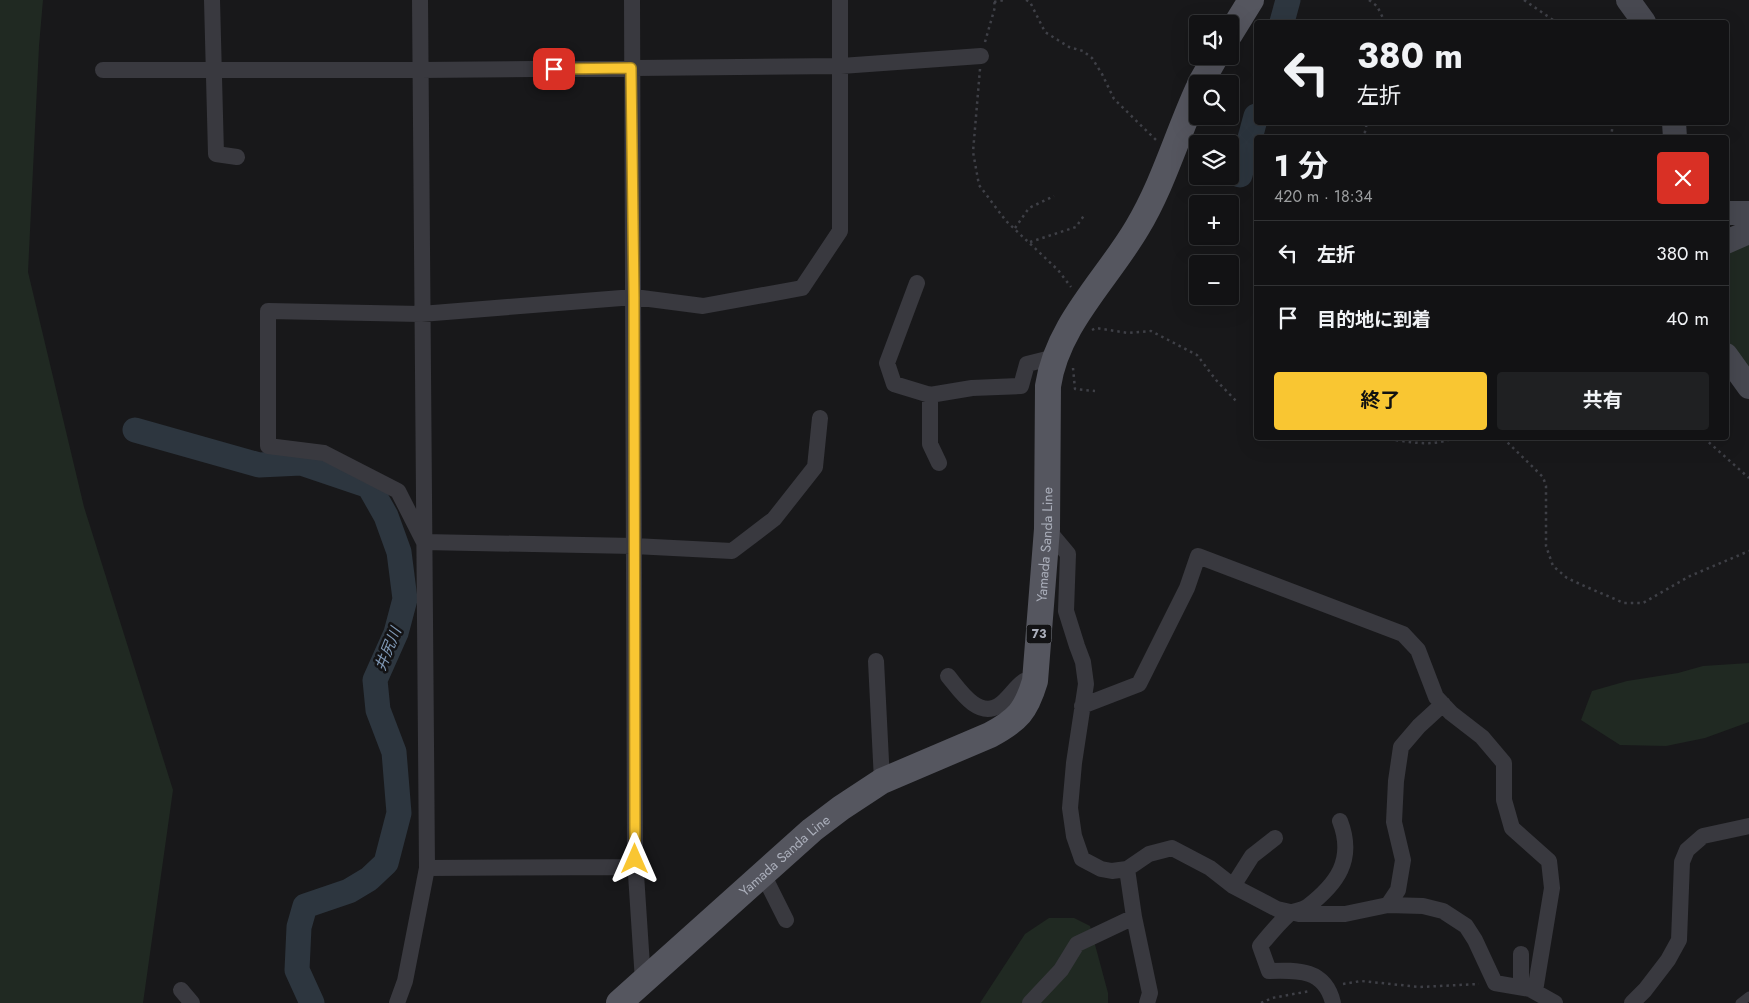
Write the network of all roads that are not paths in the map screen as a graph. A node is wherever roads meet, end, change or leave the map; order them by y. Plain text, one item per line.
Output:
1 (212, 0) edge
2 (420, 0) edge
3 (632, 0) edge
4 (840, 0) edge
5 (1251, 0) edge
6 (1628, 0) edge
7 (1239, 19) edge
8 (1643, 20) edge
9 (981, 56) road end
10 (841, 66) junction
11 (631, 68) junction
12 (103, 70) dead end
13 (215, 70) junction
14 (420, 70) junction
15 (1189, 112) edge
16 (237, 157) dead end
17 (1729, 213) edge
18 (1749, 213) edge
19 (1749, 232) edge
20 (1729, 241) edge
21 (916, 283) dead end
22 (634, 297) junction
23 (421, 314) junction
24 (1055, 358) junction
25 (1729, 359) edge
26 (1729, 373) edge
27 (1749, 387) edge
28 (1749, 391) edge
29 (930, 395) junction
30 (820, 418) dead end
31 (939, 463) dead end
32 (1046, 529) junction
33 (424, 542) junction
34 (634, 546) junction
35 (876, 661) dead end
36 (948, 676) dead end
37 (1035, 681) junction
38 (1443, 704) junction
39 (1082, 706) junction
40 (882, 781) junction
41 (1340, 821) dead end
42 (1749, 826) edge
43 (1275, 838) dead end
44 (636, 867) junction
45 (427, 868) junction
46 (1127, 869) junction
47 (763, 874) junction
48 (1233, 886) junction
49 (1388, 905) junction
50 (1291, 912) junction
51 (1134, 917) junction
52 (786, 920) dead end
53 (1521, 954) dead end
54 (643, 981) junction
55 (1528, 989) junction
56 (181, 990) dead end
57 (1749, 996) edge
58 (192, 1003) edge
59 (397, 1003) edge
60 (619, 1003) edge
61 (1030, 1003) edge
62 (1147, 1003) edge
63 (1333, 1003) edge
64 (1555, 1003) edge
65 (1632, 1003) edge
66 (1740, 1003) edge

1 - 13 street
2 - 14 street
3 - 11 street
4 - 10 street
5 - 7 main road
6 - 8 street
9 - 10 street
10 - 11 street
10 - 22 street
11 - 14 street
11 - 22 street
12 - 13 street
13 - 14 street
13 - 16 street
14 - 23 street
15 - 24 main road, Yamada Sanda Line / 73
17 - 18 street
19 - 20 street
21 - 29 street
22 - 23 street
22 - 34 street
23 - 33 street
23 - 33 street
24 - 29 street
24 - 32 main road, Yamada Sanda Line / 73
25 - 27 street
26 - 28 street
29 - 31 street
30 - 34 street
32 - 37 main road, Yamada Sanda Line / 73
32 - 39 street
33 - 34 street
33 - 45 street
34 - 44 street
35 - 40 street
36 - 37 street
37 - 40 main road, Yamada Sanda Line / 73
38 - 39 street
38 - 49 street
38 - 55 street
39 - 46 street
40 - 47 main road, Yamada Sanda Line / 73
41 - 50 street
42 - 65 street
43 - 48 street
44 - 45 street
44 - 54 street
45 - 59 street
46 - 48 street
46 - 51 street
47 - 52 street
47 - 54 main road, Yamada Sanda Line / 73
48 - 50 street
49 - 50 street
49 - 55 street
50 - 63 street
51 - 61 street
51 - 62 street
53 - 55 street
54 - 60 main road, Yamada Sanda Line / 73
55 - 64 street
56 - 58 street
57 - 66 lane

